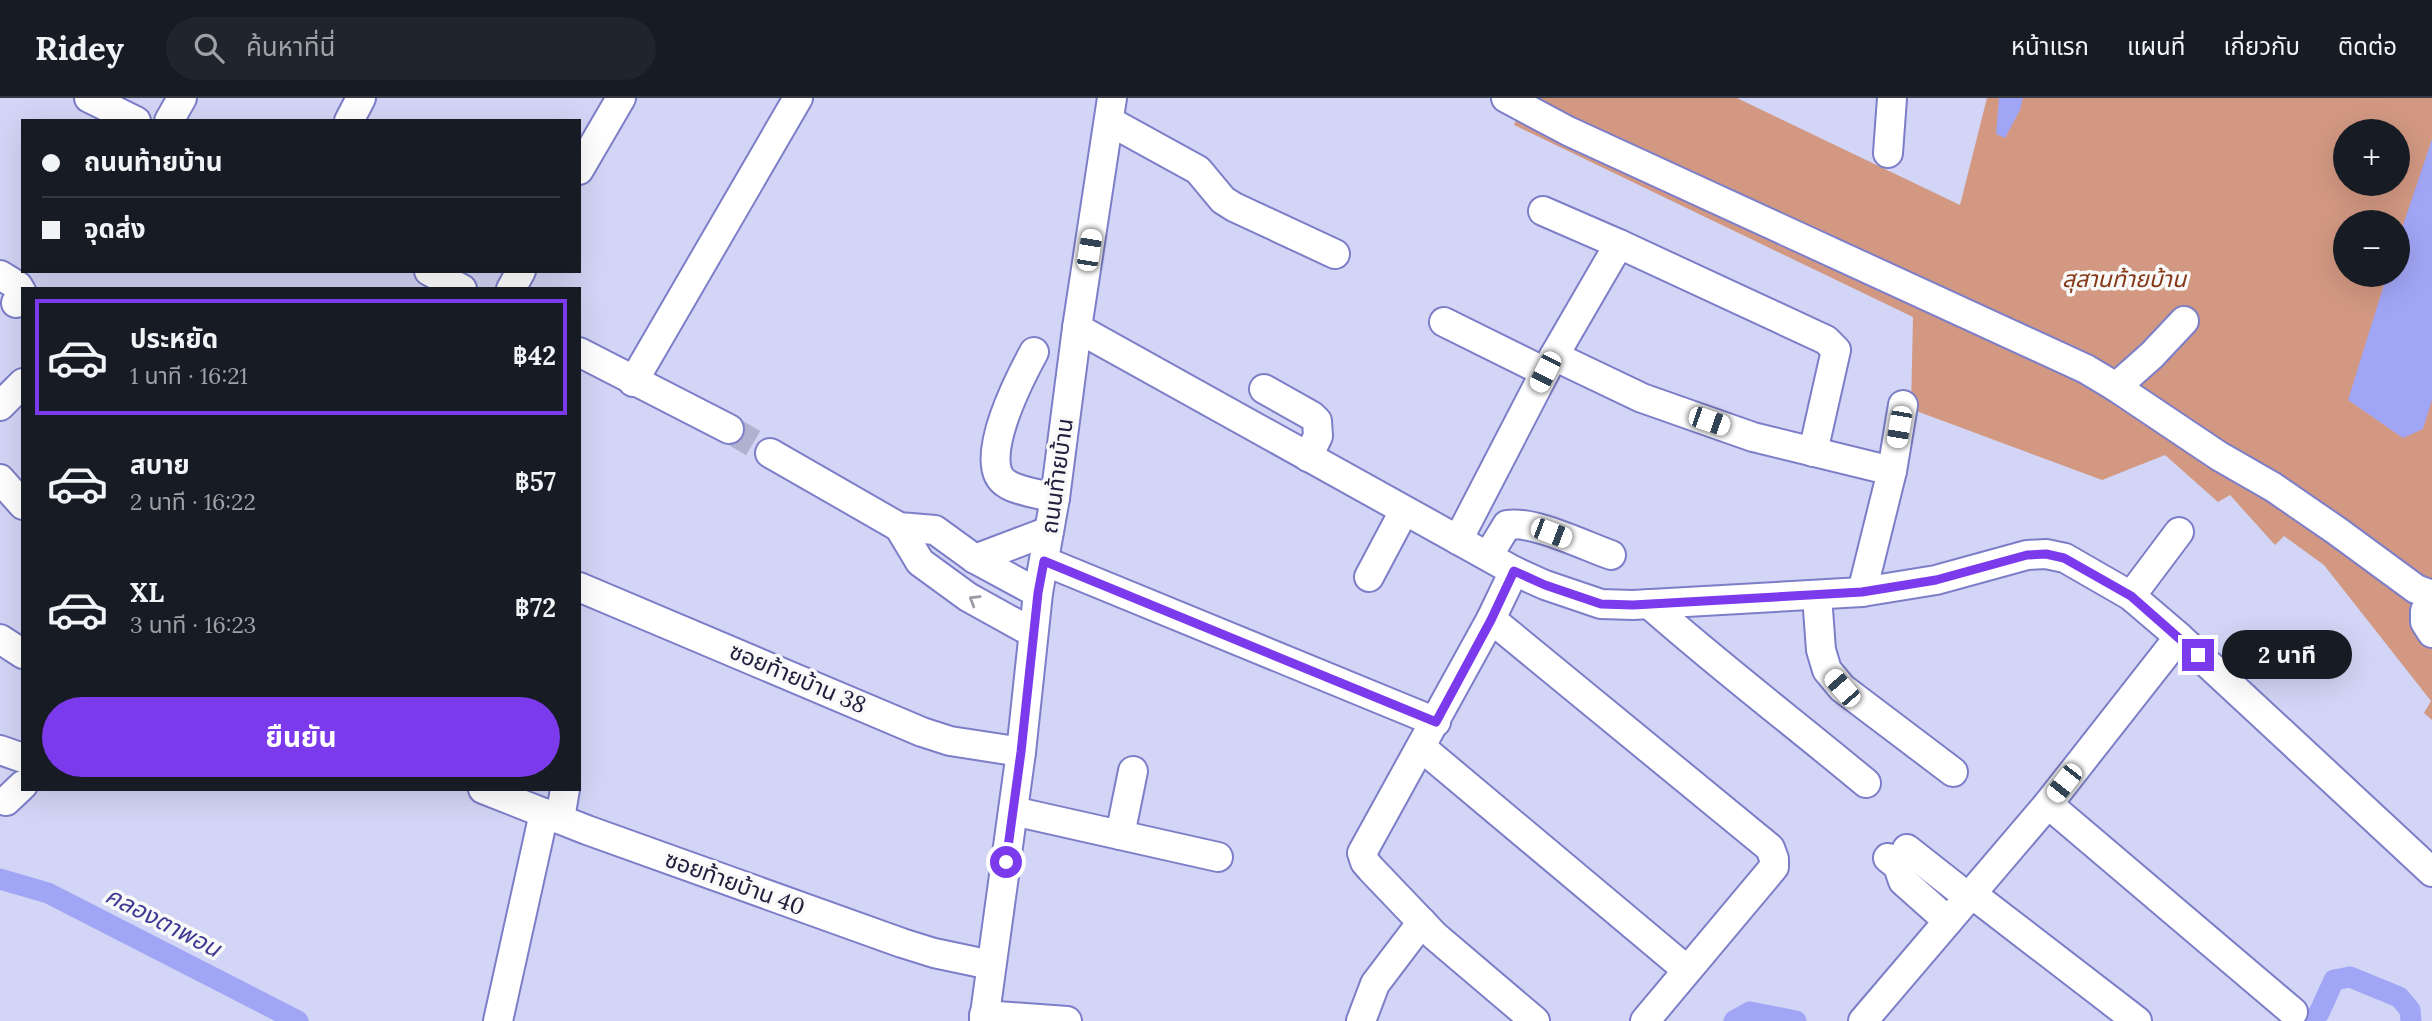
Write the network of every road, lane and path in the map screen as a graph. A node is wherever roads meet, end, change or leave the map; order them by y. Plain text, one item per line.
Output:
1 (89, 98) edge
2 (182, 98) edge
3 (361, 98) edge
4 (621, 98) edge
5 (798, 98) edge
6 (1506, 98) edge
7 (1892, 98) edge
8 (1111, 109) edge
9 (132, 119) edge
10 (170, 119) edge
11 (350, 119) edge
12 (1888, 153) dead end
13 (581, 167) edge
14 (1543, 211) dead end
15 (1619, 244) junction
16 (1335, 254) dead end
17 (433, 273) edge
18 (0, 275) edge
19 (458, 287) edge
20 (21, 291) edge
21 (2184, 321) dead end
22 (1444, 322) dead end
23 (1077, 328) junction
24 (1034, 352) dead end
25 (581, 353) edge
26 (1550, 364) junction
27 (633, 382) junction
28 (21, 385) edge
29 (2116, 387) junction
30 (1264, 389) dead end
31 (1903, 405) dead end
32 (0, 406) edge
33 (729, 429) tunnel mouth
34 (1813, 452) junction
35 (770, 453) tunnel mouth
36 (1308, 457) junction
37 (1892, 471) junction
38 (0, 480) edge
39 (1055, 498) junction
40 (21, 503) edge
41 (1404, 511) junction
42 (899, 527) junction
43 (1049, 531) junction
44 (2179, 532) dead end
45 (1458, 540) junction
46 (1611, 555) dead end
47 (1488, 556) junction
48 (975, 559) junction
49 (1044, 561) junction
50 (1514, 571) junction
51 (1369, 577) dead end
52 (581, 588) edge
53 (1862, 592) junction
54 (1038, 593) junction
55 (2432, 595) edge
56 (1817, 596) junction
57 (2131, 596) junction
58 (1648, 604) junction
59 (2432, 606) edge
60 (1491, 620) junction
61 (2432, 633) edge
62 (1033, 634) junction
63 (2179, 637) junction
64 (0, 639) edge
65 (21, 653) edge
66 (1436, 722) junction
67 (1421, 747) junction
68 (0, 750) edge
69 (1021, 752) junction
70 (21, 757) edge
71 (1133, 771) dead end
72 (1953, 772) dead end
73 (1866, 783) dead end
74 (491, 791) edge
75 (564, 791) edge
76 (2048, 804) junction
77 (1013, 811) junction
78 (552, 816) junction
79 (1121, 835) junction
80 (1218, 857) dead end
81 (2432, 872) edge
82 (1970, 895) junction
83 (1948, 921) junction
84 (1422, 922) junction
85 (991, 965) junction
86 (1687, 970) junction
87 (2293, 1012) dead end
88 (984, 1018) edge
89 (498, 1021) edge
90 (1067, 1021) edge
91 (1361, 1021) edge
92 (1535, 1021) edge
93 (1645, 1021) edge
94 (1863, 1021) edge
95 (2137, 1021) edge

1 - 9 street
2 - 10 street
3 - 11 street
4 - 13 street
5 - 27 street
6 - 29 street
7 - 12 street
8 - 16 street
8 - 23 street, ถนนท้ายบ้าน
14 - 15 street
15 - 26 street
15 - 34 street
17 - 19 street
18 - 20 street
21 - 29 street
22 - 26 street
23 - 36 street
23 - 39 street, ถนนท้ายบ้าน
24 - 39 street
25 - 27 street
26 - 34 street
26 - 45 street
27 - 33 street
28 - 32 street
29 - 55 street
30 - 36 street
31 - 37 street
34 - 37 street
35 - 42 street
36 - 41 street
37 - 53 street
38 - 40 street
39 - 43 street, ถนนท้ายบ้าน
41 - 45 street
41 - 51 street
42 - 48 street
62 -> 42 street
43 - 48 street
43 - 49 street, ถนนท้ายบ้าน
44 - 57 street
45 - 47 street
46 - 47 street
47 - 50 street
48 - 54 street
49 - 54 street, ถนนท้ายบ้าน
49 - 66 street
50 - 58 street
50 - 60 street
52 - 69 street, ซอยท้ายบ้าน 38
53 - 56 street
53 - 57 street
54 - 62 street, ถนนท้ายบ้าน
56 - 58 street
56 - 72 street
57 - 63 street
58 - 73 street
59 - 61 street
60 - 66 street
60 - 86 street
62 - 69 street, ถนนท้ายบ้าน
63 - 76 street
63 - 81 street
64 - 65 street
66 - 67 street
67 - 84 street
67 - 86 street
68 - 70 street
69 - 77 street, ถนนท้ายบ้าน
71 - 79 street
74 - 78 street, ซอยท้ายบ้าน 40
75 - 78 street
76 - 82 street
76 - 87 street
77 - 79 street
77 - 85 street, ถนนท้ายบ้าน
78 - 85 street, ซอยท้ายบ้าน 40
78 - 89 street
79 - 80 street
82 - 83 street
82 - 83 street
82 - 95 street
83 - 94 street
84 - 91 street
84 - 92 street
85 - 88 street, ถนนท้ายบ้าน
86 - 93 street
88 - 90 street

